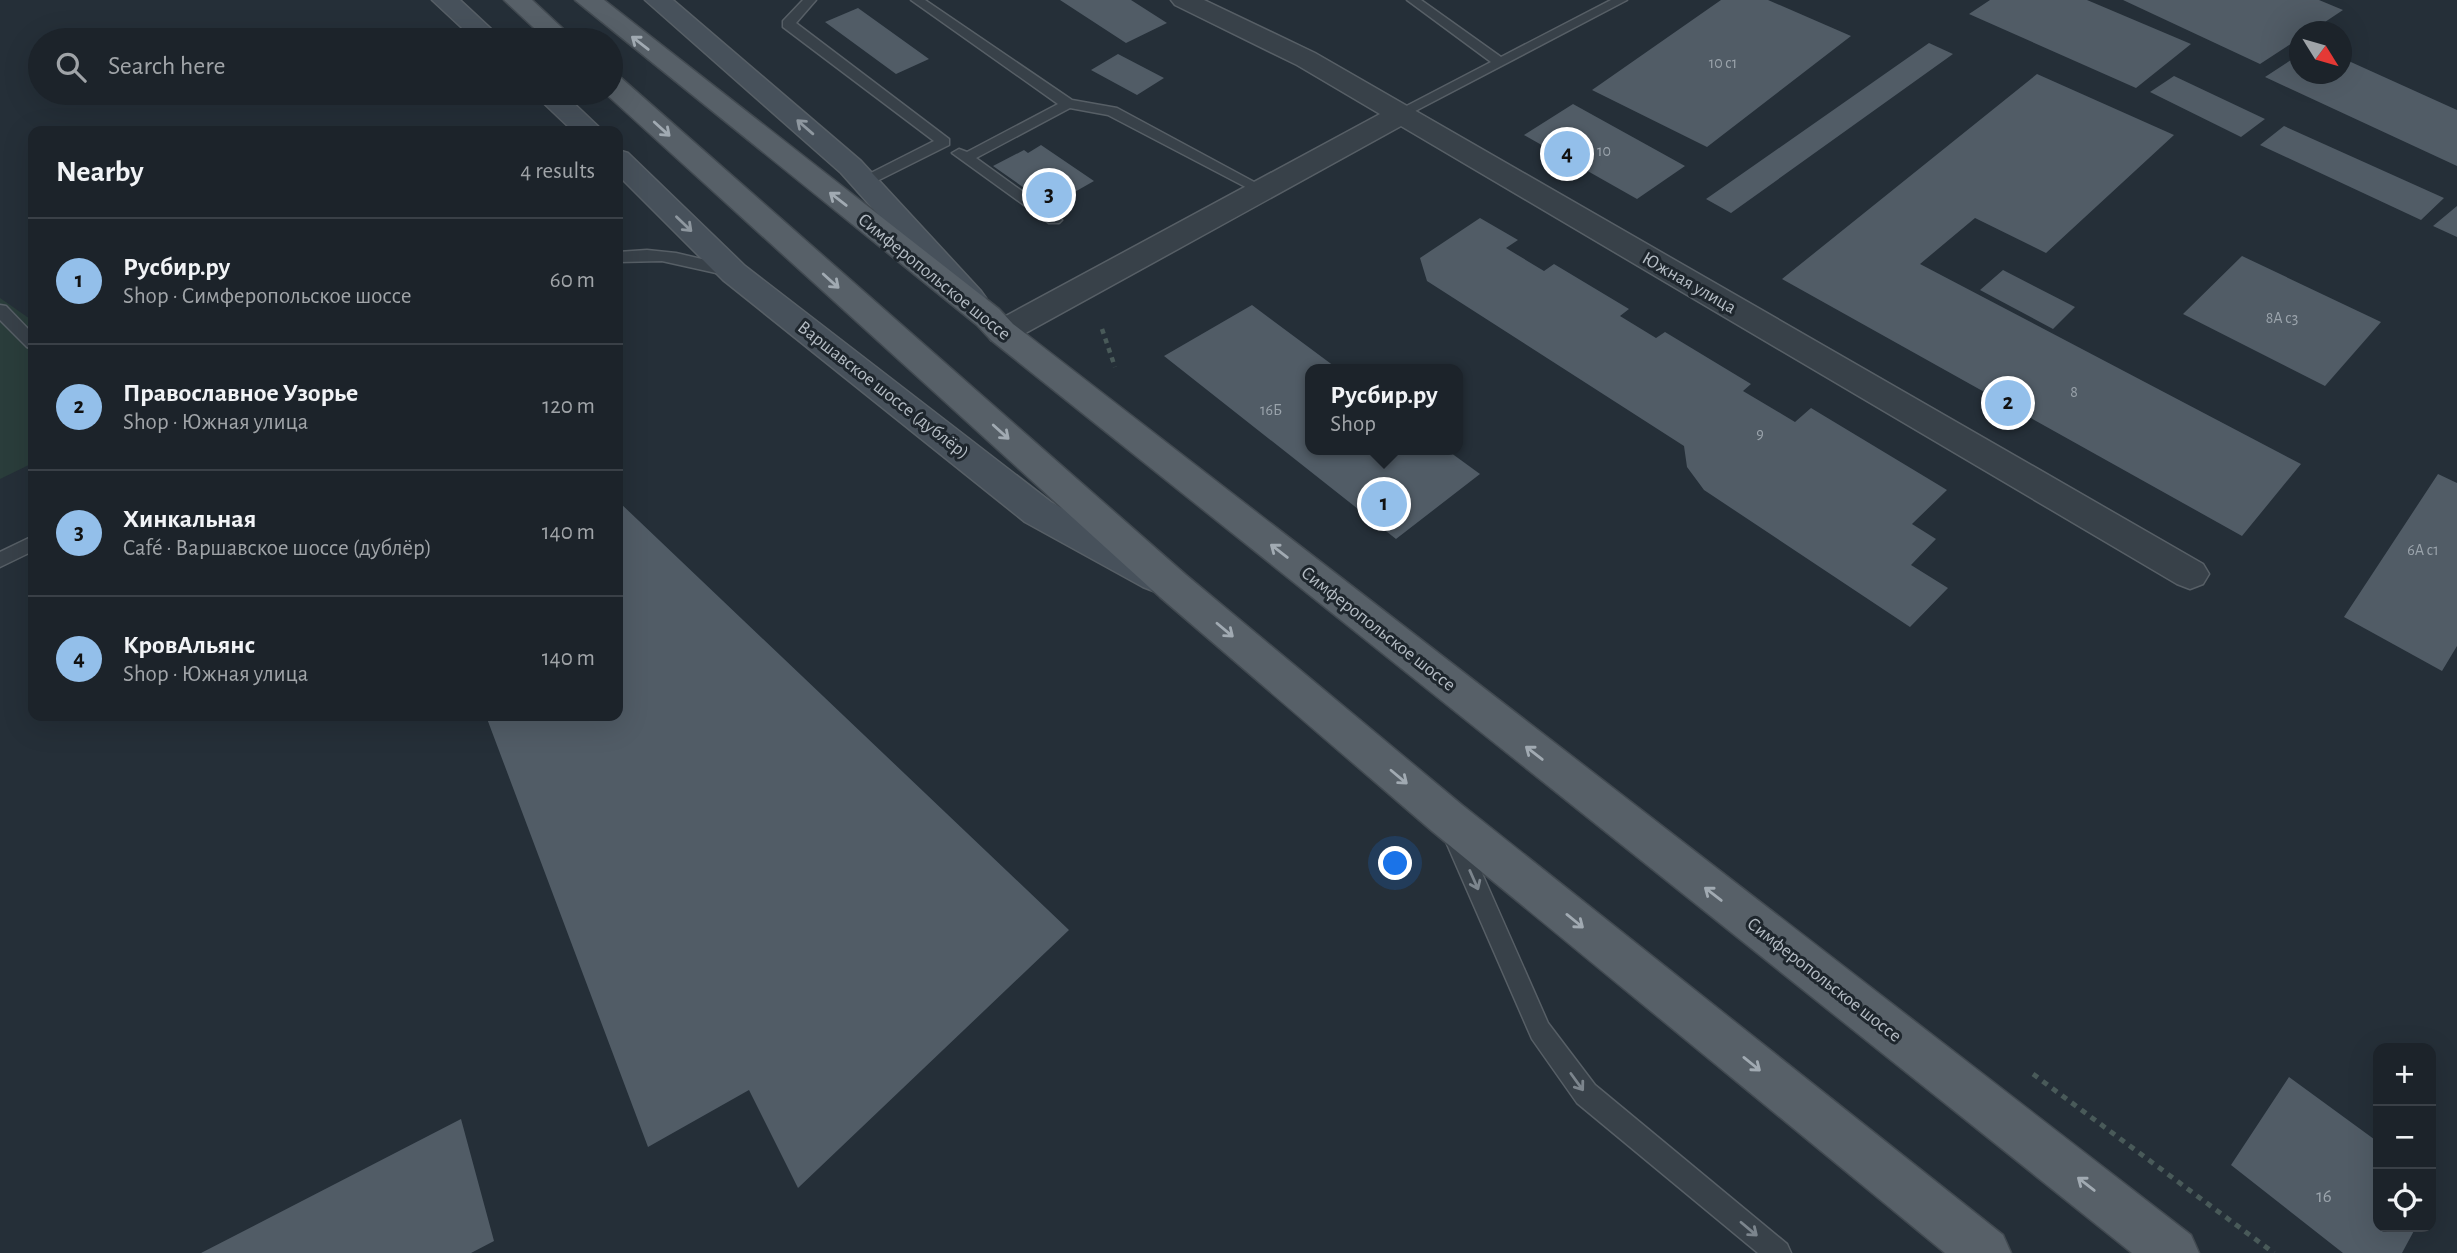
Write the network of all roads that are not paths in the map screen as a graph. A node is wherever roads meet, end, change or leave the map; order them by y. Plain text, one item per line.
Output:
1 (446, 0) edge
2 (517, 0) edge
3 (588, 0) edge
4 (658, 0) edge
5 (810, 0) edge
6 (917, 0) edge
7 (1184, 0) edge
8 (1413, 0) edge
9 (1621, 0) edge
10 (476, 28) edge
11 (548, 28) edge
12 (1500, 63) junction
13 (623, 95) edge
14 (1068, 104) junction
15 (560, 105) edge
16 (1401, 115) junction
17 (583, 126) edge
18 (944, 142) junction
19 (966, 158) junction
20 (623, 164) edge
21 (864, 182) junction
22 (1262, 190) junction
23 (1054, 220) dead end
24 (623, 256) edge
25 (734, 273) junction
26 (0, 310) edge
27 (995, 325) junction
28 (28, 338) edge
29 (28, 546) edge
30 (0, 560) edge
31 (2190, 573) dead end
32 (1173, 586) junction
33 (1447, 818) junction
34 (1778, 1253) edge
35 (1985, 1253) edge
36 (2173, 1253) edge

1 - 10 main road
2 - 11 main road
27 -> 3 main road, Симферопольское шоссе
21 -> 4 main road
5 - 18 lane
6 - 14 lane
7 - 16 street, Южная улица
8 - 12 lane
9 - 12 lane
12 - 16 lane
13 -> 32 main road
14 - 19 lane
14 - 22 lane
15 - 17 main road
16 - 22 street
16 - 31 street, Южная улица
18 - 19 lane
18 - 21 lane
19 - 23 lane
20 -> 25 main road, Варшавское шоссе (дублёр)
21 - 27 main road
22 - 27 street
24 - 25 lane
25 - 32 main road, Варшавское шоссе (дублёр)
26 - 28 lane
36 -> 27 main road, Симферопольское шоссе
29 - 30 lane
32 -> 33 main road
33 -> 34 lane
33 -> 35 main road

